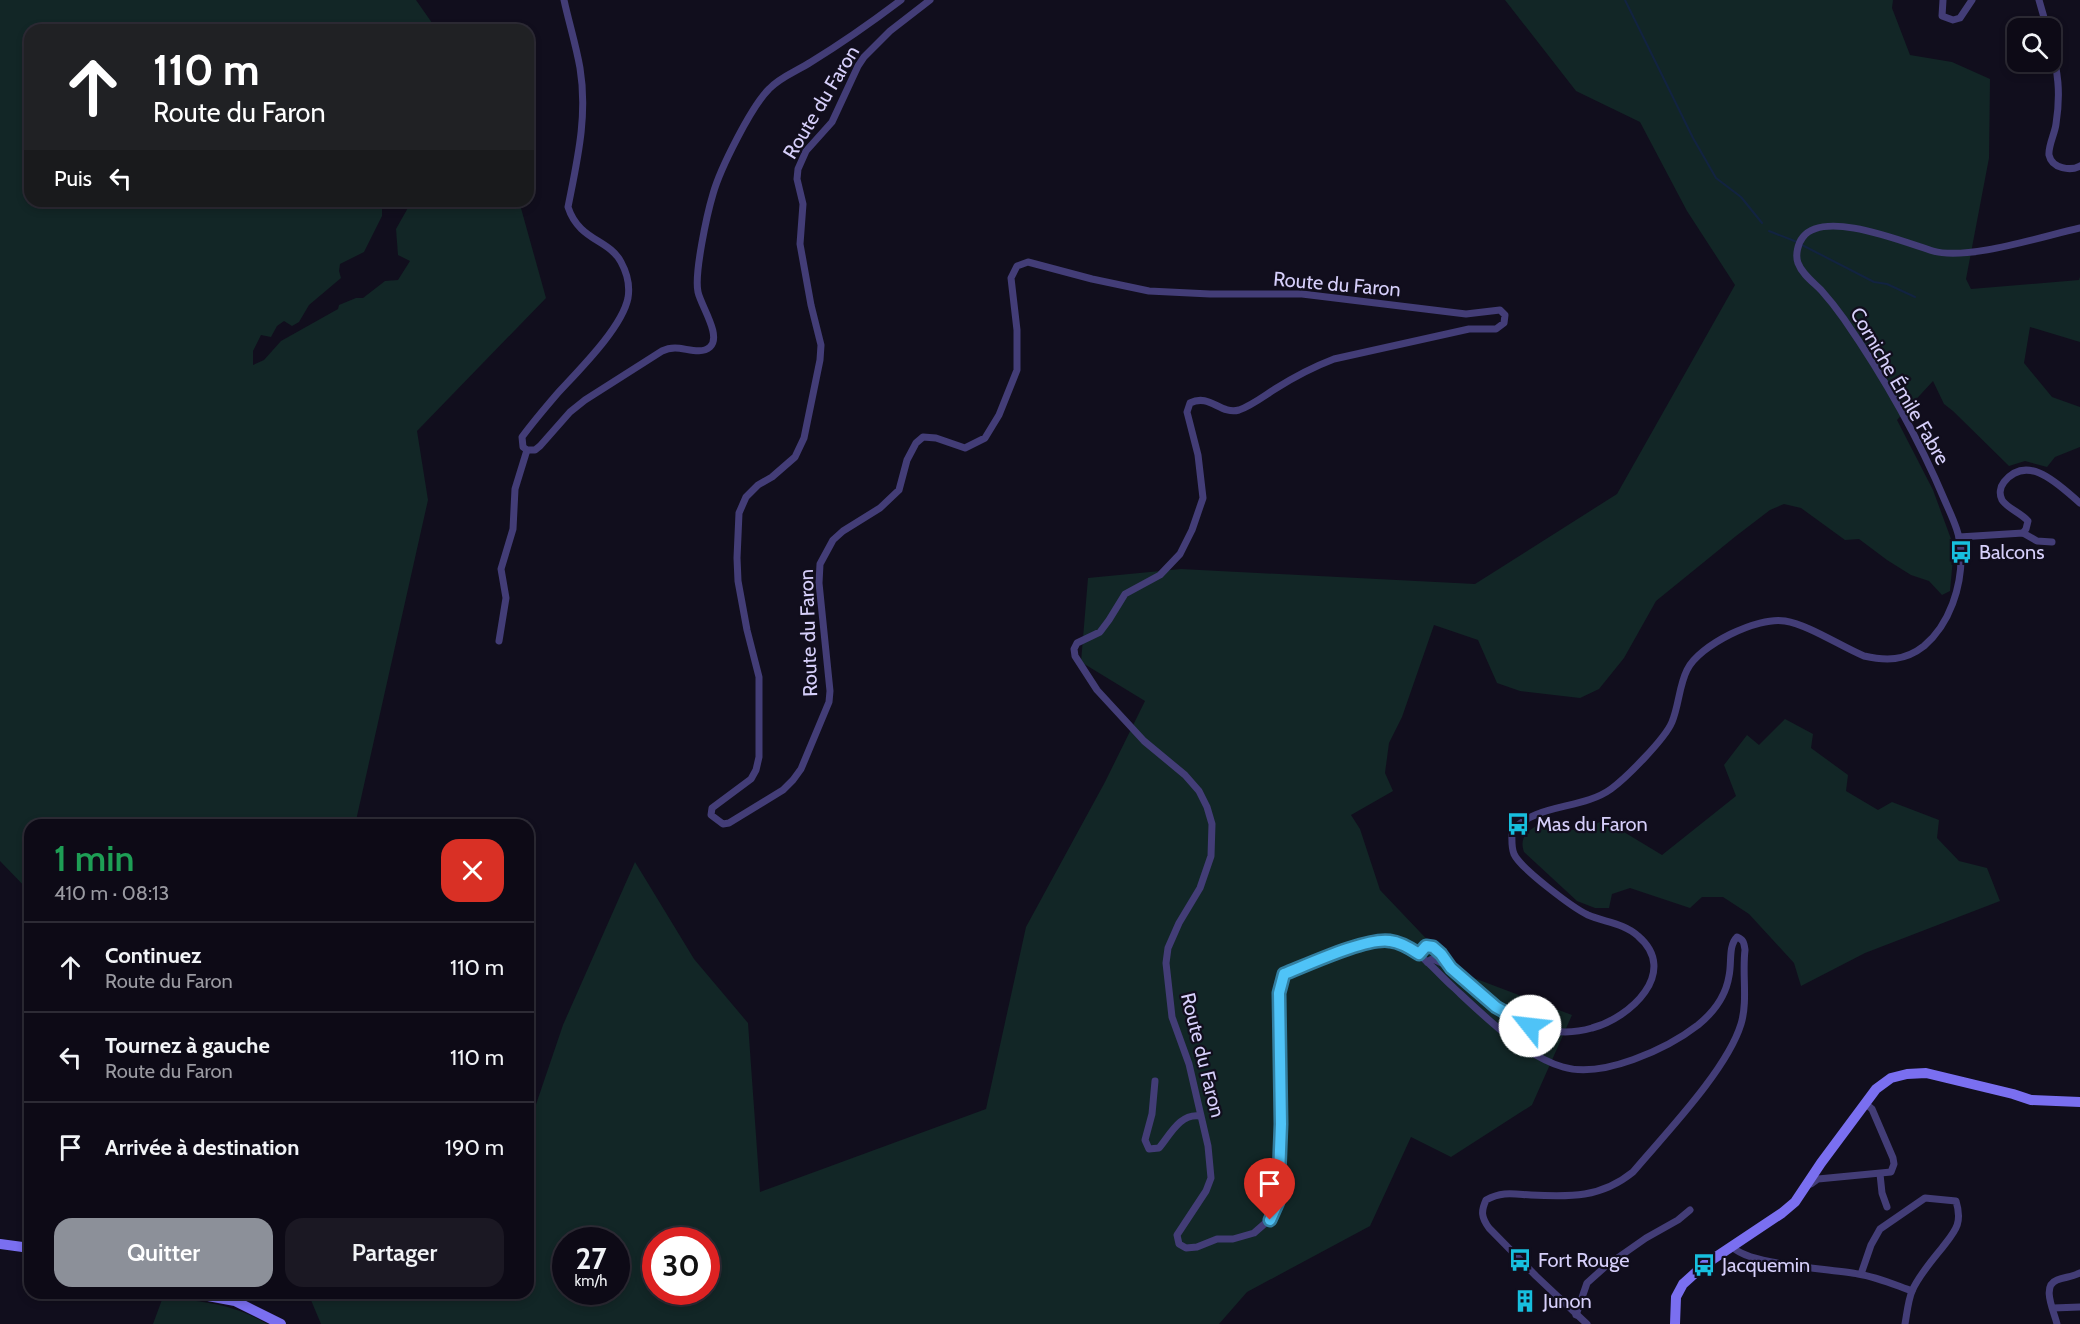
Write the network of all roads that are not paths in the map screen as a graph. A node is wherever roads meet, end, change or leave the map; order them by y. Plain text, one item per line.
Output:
1 (564, 0) edge
2 (901, 0) edge
3 (930, 0) edge
4 (1943, 0) edge
5 (1972, 0) edge
6 (2039, 0) edge
7 (2044, 18) edge
8 (2057, 72) edge
9 (2080, 166) edge
10 (2080, 228) edge
11 (528, 450) junction
12 (2080, 503) edge
13 (2023, 533) junction
14 (1959, 537) junction
15 (2052, 542) dead end
16 (499, 641) dead end
17 (1419, 954) junction
18 (1427, 962) junction
19 (1451, 968) junction
20 (1155, 1081) dead end
21 (2080, 1102) edge
22 (1866, 1104) junction
23 (1200, 1116) junction
24 (1880, 1174) junction
25 (1808, 1183) junction
26 (1887, 1207) dead end
27 (1689, 1210) dead end
28 (0, 1244) edge
29 (1732, 1246) junction
30 (24, 1247) edge
31 (2080, 1273) edge
32 (1861, 1274) junction
33 (1912, 1291) junction
34 (224, 1299) edge
35 (2080, 1307) edge
36 (2053, 1308) junction
37 (1576, 1315) junction
38 (281, 1324) edge
39 (1587, 1324) edge
40 (1676, 1324) edge
41 (1905, 1324) edge
42 (2057, 1324) edge

1 - 11 street
2 - 11 street, Route du Faron
3 - 23 street, Route du Faron
4 - 5 street
6 - 7 street
8 - 9 street
10 - 14 street, Corniche Émile Fabre
11 - 16 street
12 - 13 street
13 - 14 street
13 - 15 street
14 - 19 street, Corniche Émile Fabre
17 - 18 street
17 - 19 street, Corniche Émile Fabre
17 - 23 street, Route du Faron
18 - 19 street, Corniche Émile Fabre
18 - 37 street
20 - 23 street
21 - 22 main road
22 - 24 street
22 - 25 main road
24 - 25 street
24 - 26 street
25 - 29 main road
27 - 37 street
28 - 30 main road
29 - 32 street
29 - 40 main road
31 - 36 street
32 - 33 street
32 - 33 street
33 - 41 street
34 - 38 main road
35 - 36 street
36 - 42 street
37 - 39 street

